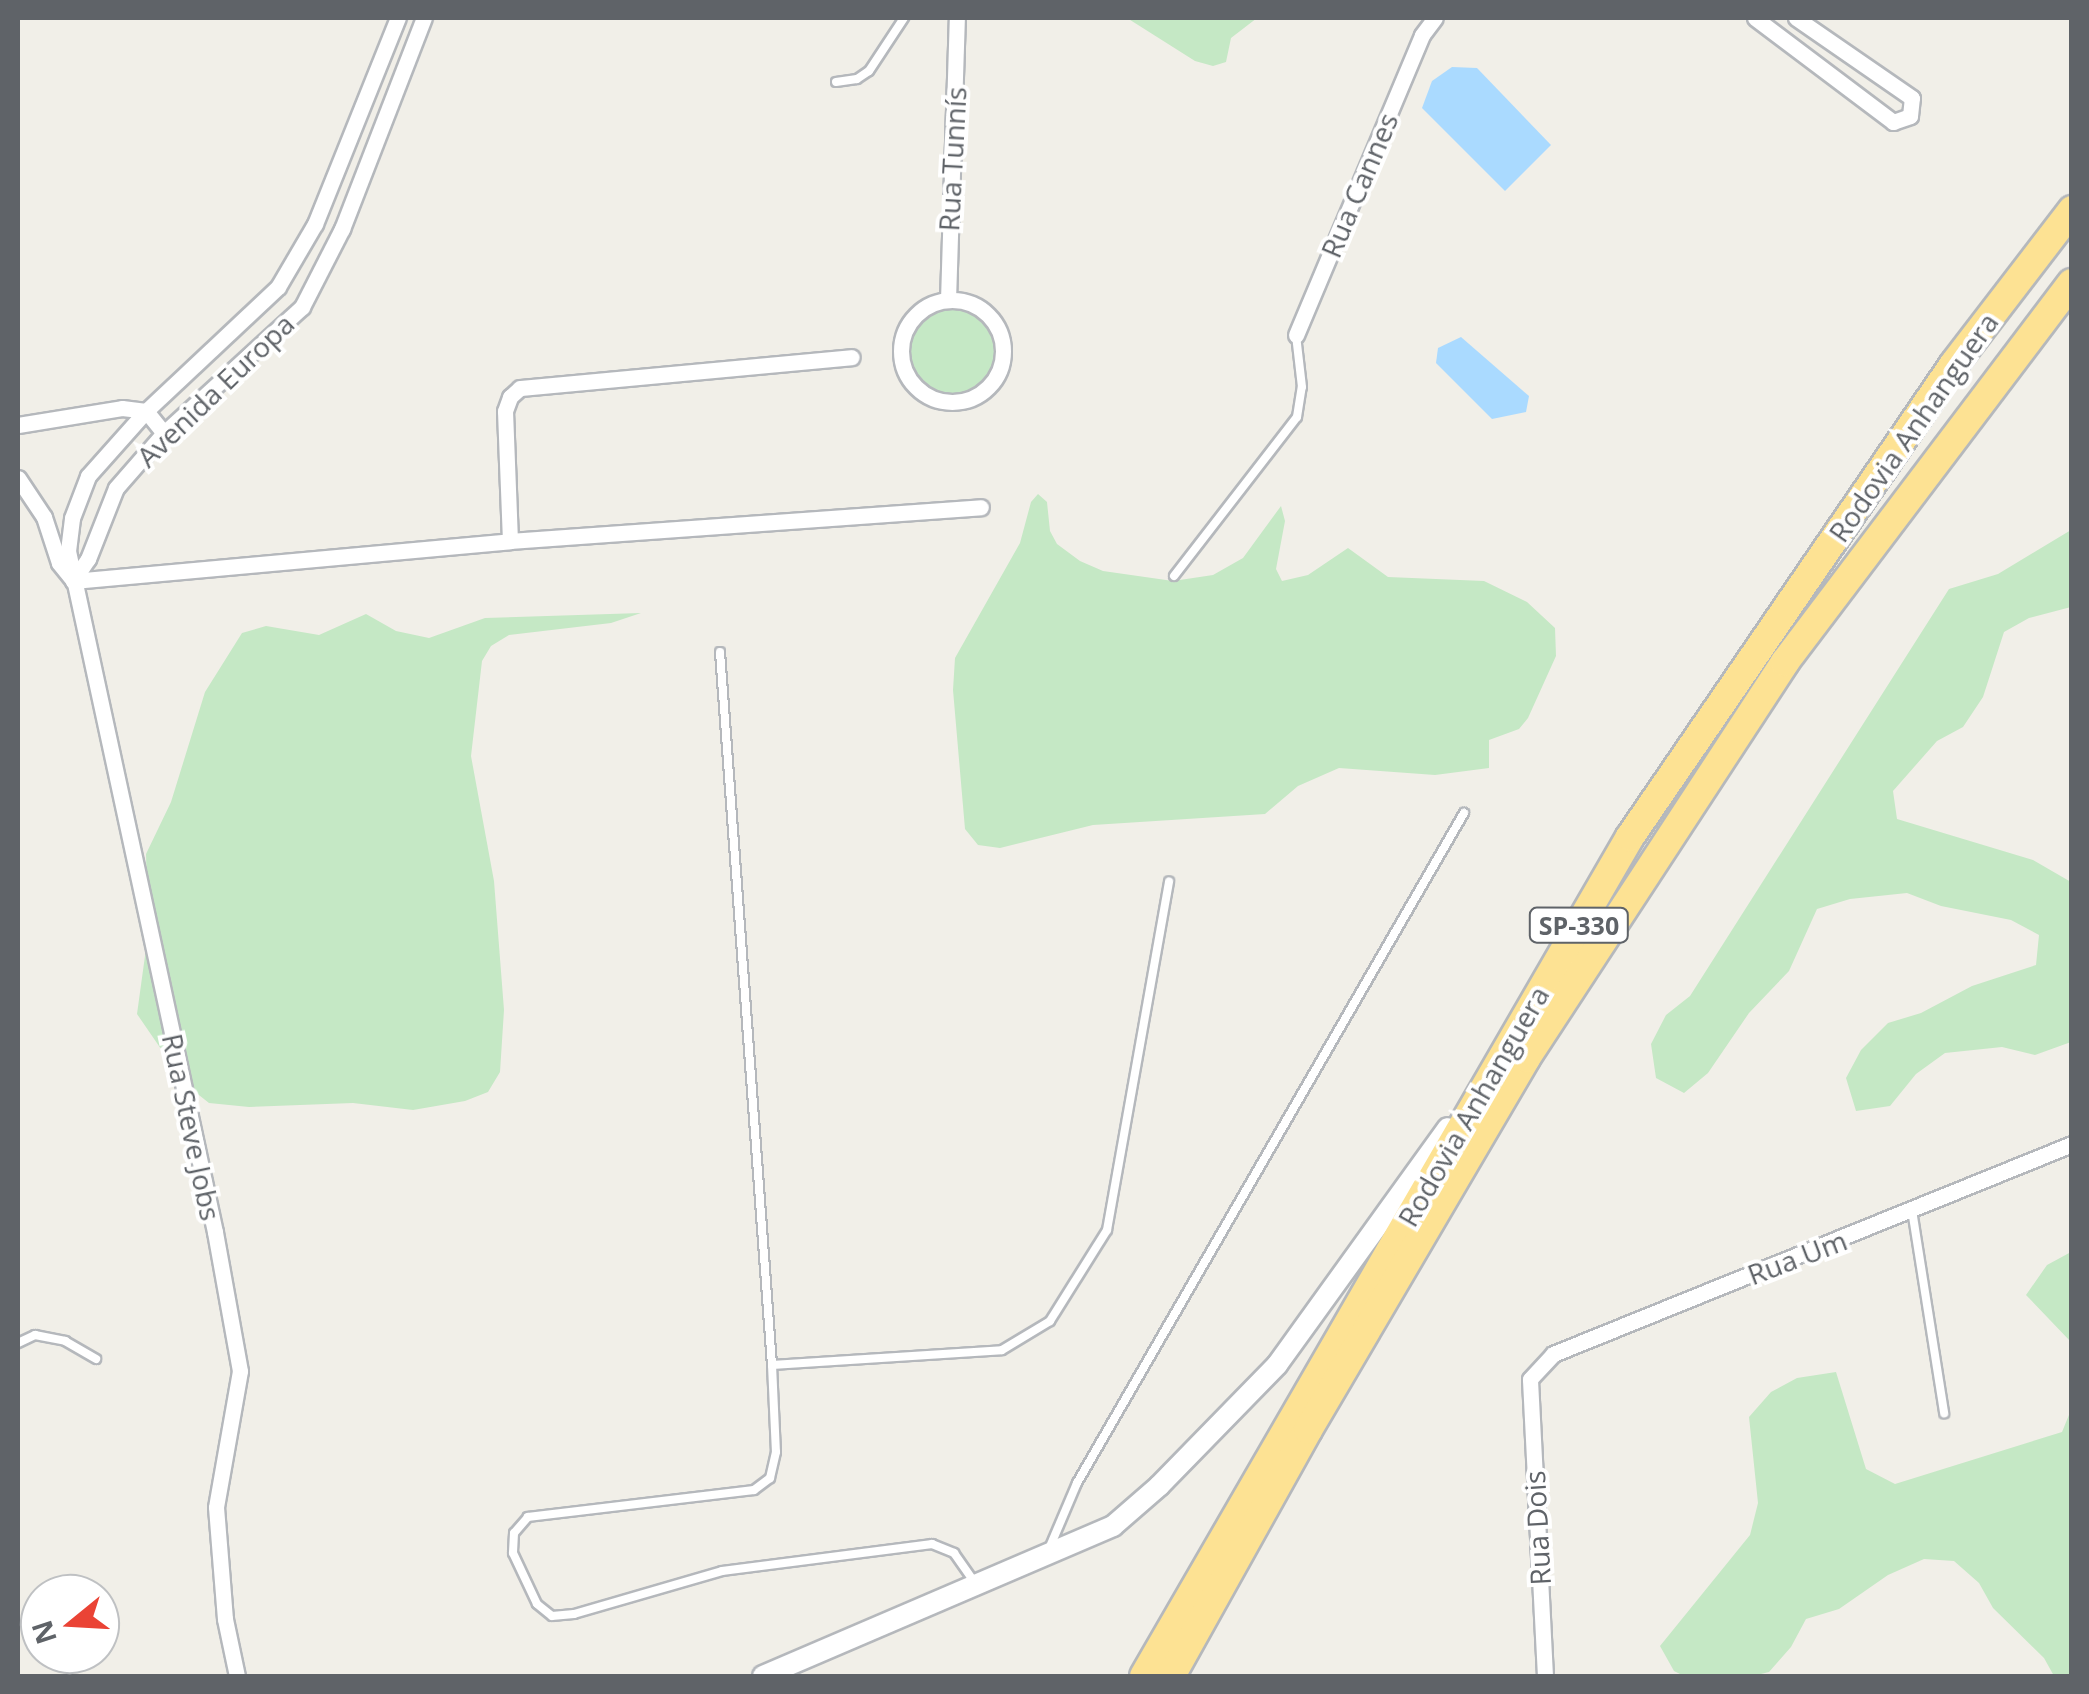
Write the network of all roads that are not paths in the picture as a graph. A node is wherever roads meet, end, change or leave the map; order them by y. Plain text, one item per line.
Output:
1 (398, 18) edge
2 (424, 18) edge
3 (904, 18) edge
4 (957, 18) edge
5 (1756, 18) edge
6 (1796, 18) edge
7 (1430, 22) edge
8 (836, 82) dead end
9 (2072, 210) edge
10 (2072, 283) edge
11 (948, 300) junction
12 (1296, 335) joint
13 (852, 356) dead end
14 (146, 412) junction
15 (18, 425) edge
16 (164, 433) junction
17 (18, 478) edge
18 (981, 507) dead end
19 (510, 541) junction
20 (1174, 576) dead end
21 (73, 581) junction
22 (720, 652) dead end
23 (1464, 813) dead end
24 (1169, 881) dead end
25 (1507, 1048) junction
26 (2072, 1144) edge
27 (1912, 1210) junction
28 (18, 1344) edge
29 (96, 1359) dead end
30 (772, 1365) junction
31 (1530, 1378) joint
32 (1944, 1413) dead end
33 (1047, 1556) junction
34 (977, 1585) junction
35 (237, 1676) edge
36 (763, 1676) edge
37 (1144, 1676) edge
38 (1171, 1676) edge
39 (1545, 1676) edge

1 - 14 street, Avenida Europa
2 - 16 street, Avenida Europa
3 - 8 lane
4 - 11 street, Rua Tunnís
5 - 6 street
7 - 12 street, Rua Cannes
9 - 25 highway, Rodovia Anhanguera / SP-330
10 - 38 highway, Rodovia Anhanguera / SP-330
11 - 11 street
12 - 20 lane
13 - 19 street
14 - 15 street
14 - 16 street
14 - 21 street, Avenida Europa
16 - 21 street, Avenida Europa
17 - 21 street
18 - 19 street
19 - 21 street
21 - 35 street, Rua Steve Jobs
22 - 30 lane
23 - 33 lane
24 - 30 lane
25 - 33 main road
25 - 37 highway, Rodovia Anhanguera / SP-330
26 - 27 street, Rua Um
27 - 31 street, Rua Um
27 - 32 lane
28 - 29 lane
30 - 34 lane
31 - 39 street, Rua Dois
33 - 34 main road
34 - 36 main road

